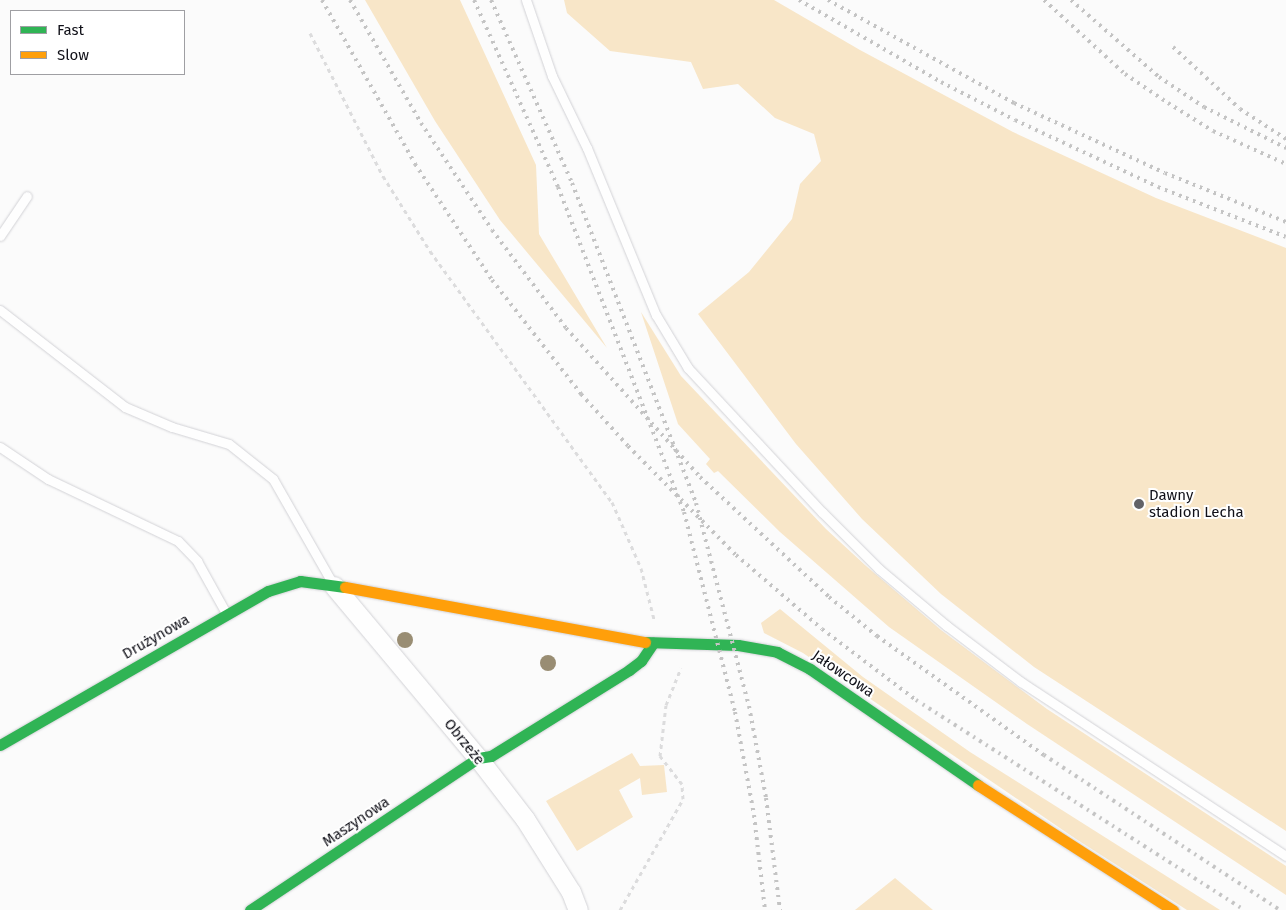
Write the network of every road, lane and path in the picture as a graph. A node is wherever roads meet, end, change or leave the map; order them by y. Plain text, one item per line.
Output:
1 (526, 0) edge
2 (310, 33) dead end
3 (27, 196) dead end
4 (0, 236) edge
5 (0, 310) edge
6 (0, 447) edge
7 (334, 586) junction
8 (226, 614) junction
9 (653, 643) junction
10 (688, 645) junction
11 (0, 745) edge
12 (478, 758) junction
13 (1286, 856) edge
14 (250, 910) edge
15 (578, 910) edge
16 (621, 910) edge
17 (1173, 910) edge

1 - 13 lane
2 - 9 path
3 - 4 lane
5 - 7 lane
6 - 8 lane
7 - 8 street, Drużynowa
7 - 9 street, Drużynowa
7 - 12 street, Obrzeże
8 - 11 street, Drużynowa
9 - 10 street, Jałowcowa
9 - 12 street
10 - 16 path
10 - 17 street, Jałowcowa
12 - 14 street, Maszynowa
12 - 15 street, Obrzeże

